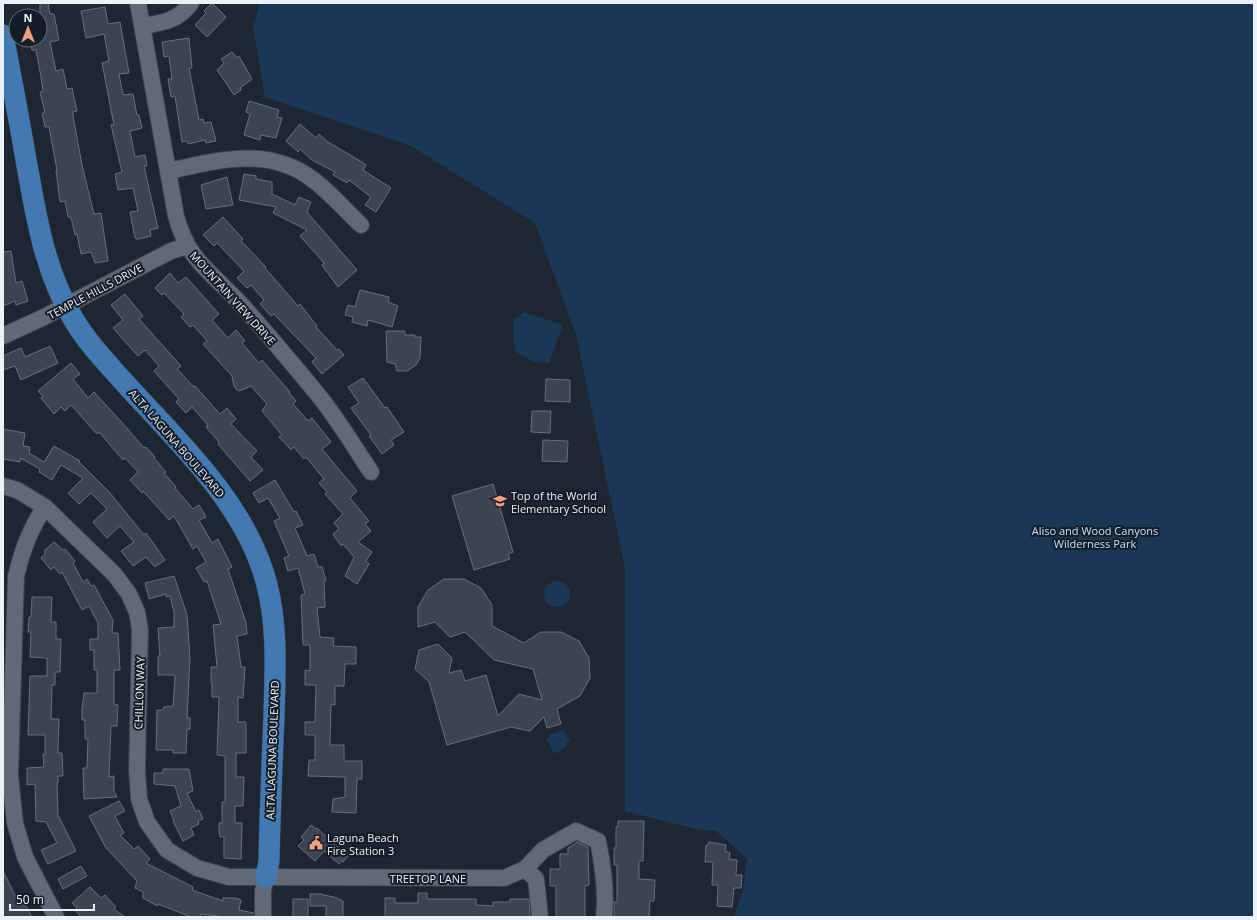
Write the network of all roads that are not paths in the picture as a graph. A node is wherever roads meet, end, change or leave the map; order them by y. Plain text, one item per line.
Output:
1 (138, 3) edge
2 (191, 3) edge
3 (142, 26) junction
4 (3, 35) edge
5 (8, 93) edge
6 (168, 171) junction
7 (361, 225) dead end
8 (187, 246) junction
9 (66, 305) junction
10 (3, 336) edge
11 (371, 472) dead end
12 (3, 486) edge
13 (45, 507) junction
14 (526, 869) junction
15 (266, 877) junction
16 (56, 917) edge
17 (263, 917) edge
18 (540, 917) edge
19 (604, 917) edge

1 - 3 street, MOUNTAIN VIEW DRIVE
2 - 3 street
3 - 6 street, MOUNTAIN VIEW DRIVE
4 - 5 main road, ALTA LAGUNA BOULEVARD
5 - 9 main road, ALTA LAGUNA BOULEVARD
6 - 7 street
6 - 8 street, MOUNTAIN VIEW DRIVE
8 - 9 street, TEMPLE HILLS DRIVE
8 - 11 street, MOUNTAIN VIEW DRIVE
9 - 10 street, TEMPLE HILLS DRIVE
9 - 15 main road, ALTA LAGUNA BOULEVARD
12 - 13 street, CHILLON WAY
13 - 15 street, CHILLON WAY
13 - 16 street
14 - 15 street, TREETOP LANE
14 - 18 street
14 - 19 street, TREETOP LANE
15 - 17 street, ALTA LAGUNA BOULEVARD

